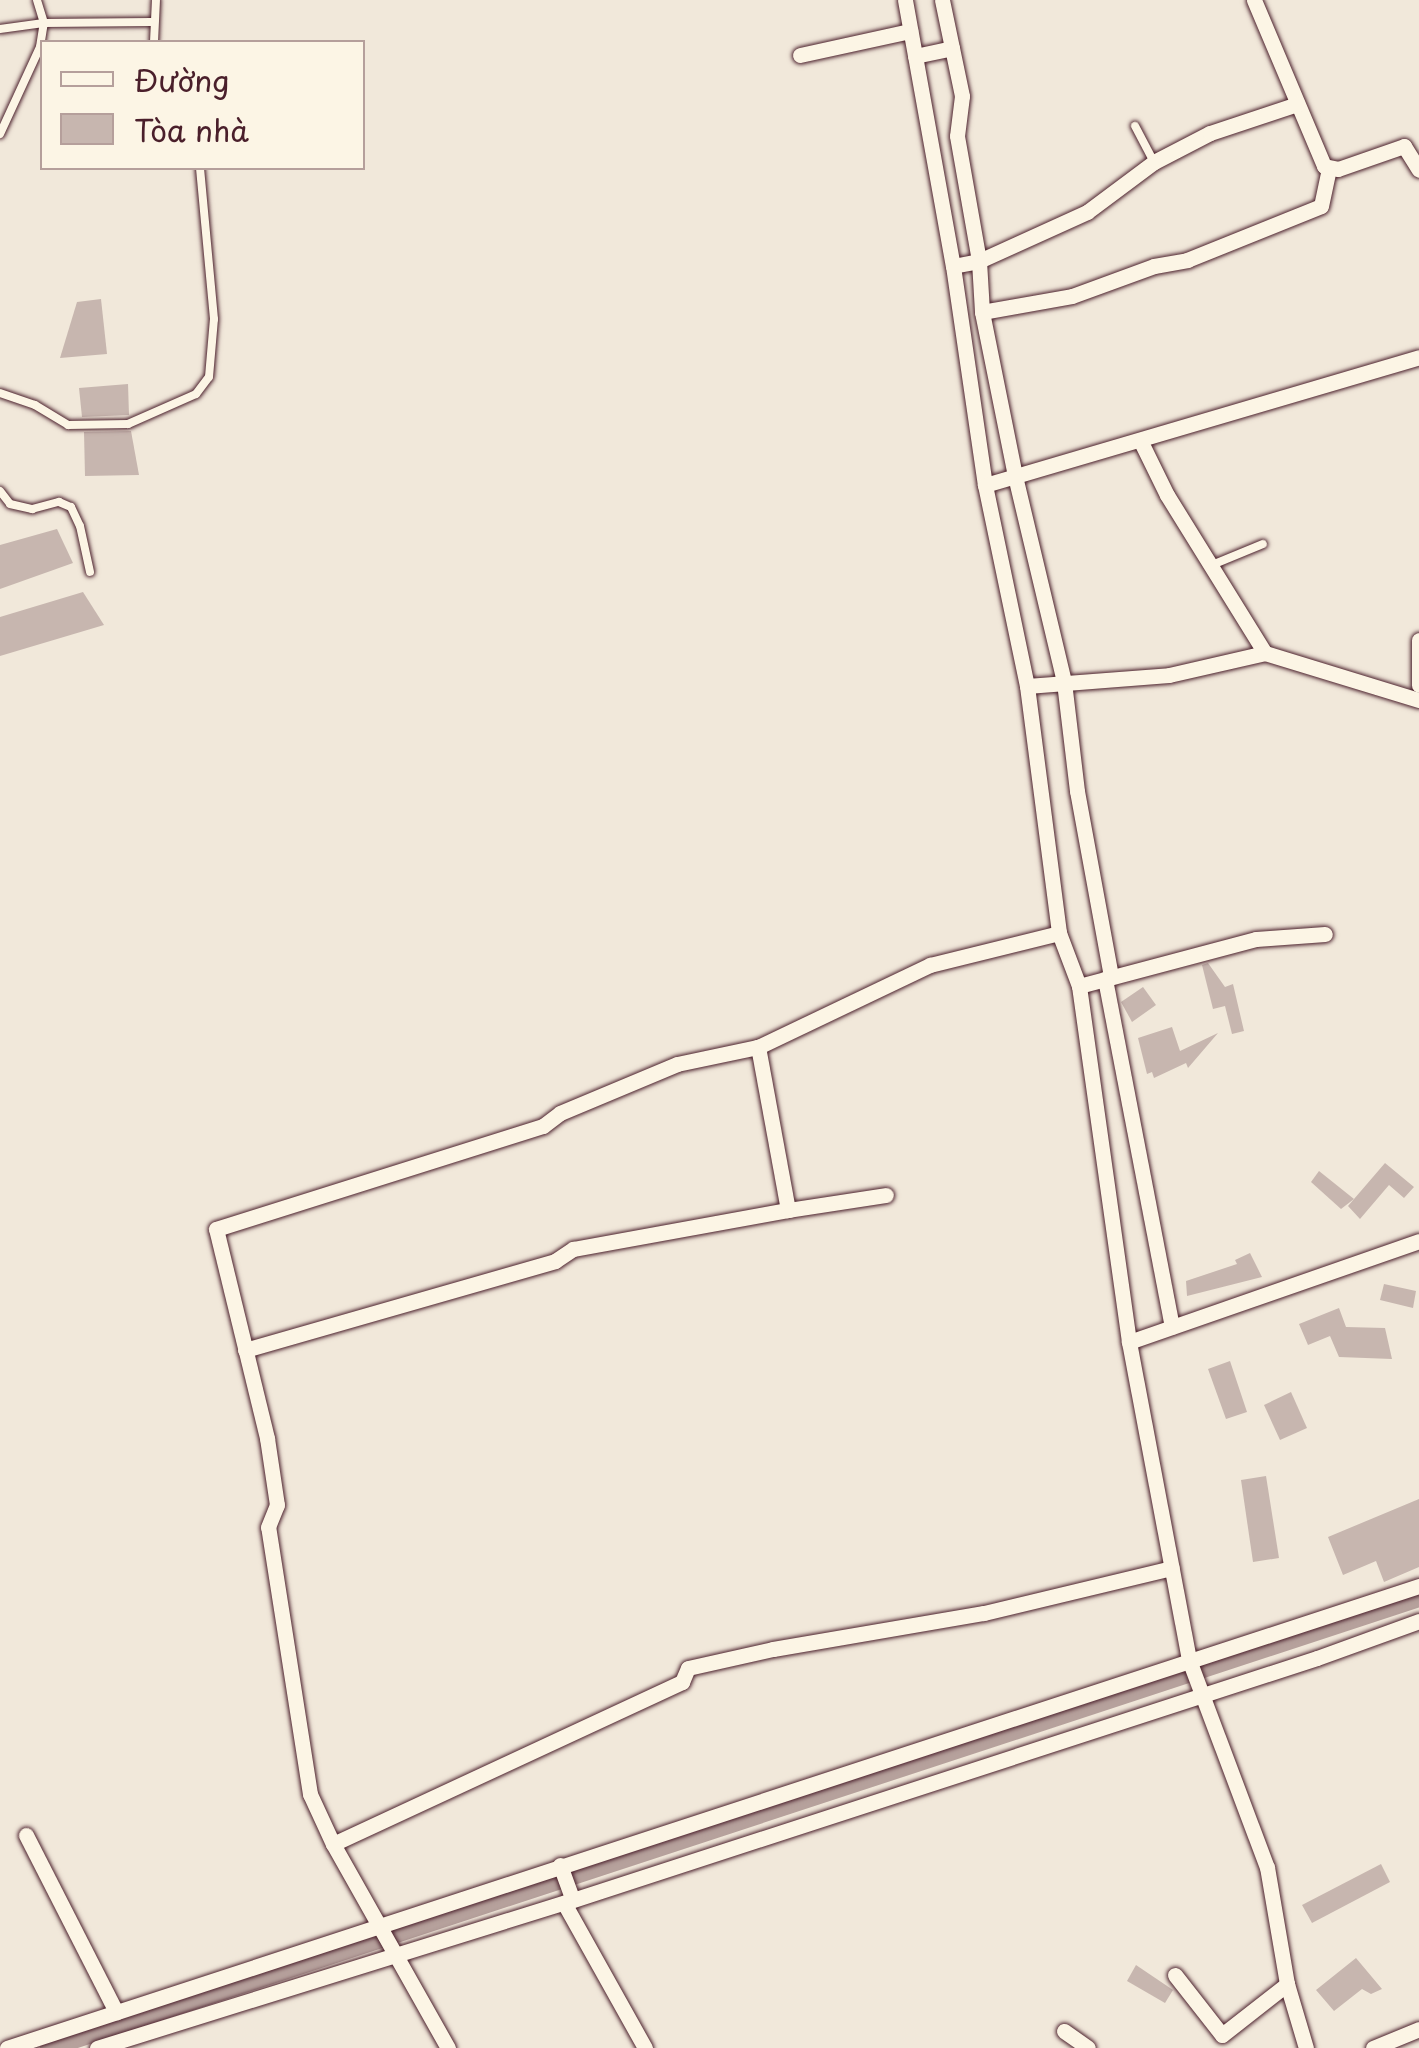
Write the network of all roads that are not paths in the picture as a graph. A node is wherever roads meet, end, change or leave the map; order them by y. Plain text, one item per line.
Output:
1 (38, 0) edge
2 (156, 0) edge
3 (905, 0) edge
4 (942, 0) edge
5 (1254, 0) edge
6 (152, 22) junction
7 (44, 23) junction
8 (0, 29) edge
9 (910, 31) junction
10 (41, 40) edge
11 (154, 40) edge
12 (40, 47) edge
13 (952, 48) junction
14 (800, 55) dead end
15 (915, 56) junction
16 (1297, 104) junction
17 (1135, 126) dead end
18 (0, 134) edge
19 (959, 142) junction
20 (931, 146) junction
21 (1154, 162) junction
22 (1329, 168) junction
23 (200, 170) edge
24 (1419, 170) edge
25 (978, 260) junction
26 (953, 266) junction
27 (982, 312) junction
28 (1419, 357) edge
29 (0, 394) edge
30 (1141, 442) junction
31 (1015, 476) junction
32 (984, 485) junction
33 (0, 491) edge
34 (1263, 544) dead end
35 (1212, 565) junction
36 (90, 572) dead end
37 (1419, 640) edge
38 (1265, 652) junction
39 (1064, 682) junction
40 (1027, 686) junction
41 (1419, 686) edge
42 (1419, 700) edge
43 (1059, 932) junction
44 (1324, 934) dead end
45 (1108, 978) junction
46 (1079, 986) junction
47 (758, 1048) junction
48 (886, 1195) dead end
49 (788, 1210) junction
50 (1419, 1241) edge
51 (1172, 1327) junction
52 (1130, 1342) junction
53 (245, 1350) junction
54 (1172, 1568) junction
55 (1419, 1586) edge
56 (1419, 1620) edge
57 (1189, 1660) junction
58 (1198, 1695) junction
59 (26, 1835) dead end
60 (333, 1844) junction
61 (561, 1869) junction
62 (569, 1899) junction
63 (380, 1924) junction
64 (397, 1953) junction
65 (1175, 1975) dead end
66 (1287, 1984) junction
67 (116, 2012) junction
68 (1419, 2029) edge
69 (1064, 2031) dead end
70 (7, 2048) edge
71 (97, 2048) edge
72 (448, 2048) edge
73 (645, 2048) edge
74 (1088, 2048) edge
75 (1306, 2048) edge
76 (1373, 2048) edge

1 - 7 lane
2 - 6 lane
3 - 9 street
4 - 13 street
5 - 16 street
6 - 7 lane
6 - 11 lane
7 - 8 lane
7 - 10 lane
9 - 14 street
9 - 15 street
12 - 18 lane
13 - 15 street
13 - 19 street
15 - 20 street
16 - 21 street
16 - 22 street
17 - 21 lane
19 - 20 street
19 - 25 street
20 - 26 street
21 - 25 street
22 - 24 street
22 - 27 street
23 - 29 lane
25 - 26 street
25 - 27 street
26 - 32 street
27 - 31 street
28 - 30 street
30 - 31 street
30 - 35 street
31 - 32 street
31 - 39 street
32 - 40 street
33 - 36 lane
34 - 35 lane
35 - 38 street
37 - 41 street
38 - 39 street
38 - 42 street
39 - 40 street
39 - 45 street
40 - 43 street
43 - 46 street
43 - 47 street
44 - 45 street
45 - 46 street
45 - 51 street
46 - 52 street
47 - 49 street
47 - 53 street
48 - 49 street
49 - 53 street
50 - 51 street
51 - 52 street
52 - 54 street
53 - 60 street
54 - 57 street
54 - 60 street
55 - 57 street
56 - 58 street
57 - 58 street
57 - 61 street
58 - 62 street
58 - 66 street
59 - 67 street
60 - 63 street
61 - 62 street
61 - 63 street
62 - 64 street
62 - 73 street
63 - 64 street
63 - 67 street
64 - 71 street
64 - 72 street
65 - 66 street
66 - 75 street
67 - 70 street
68 - 76 street
69 - 74 street

